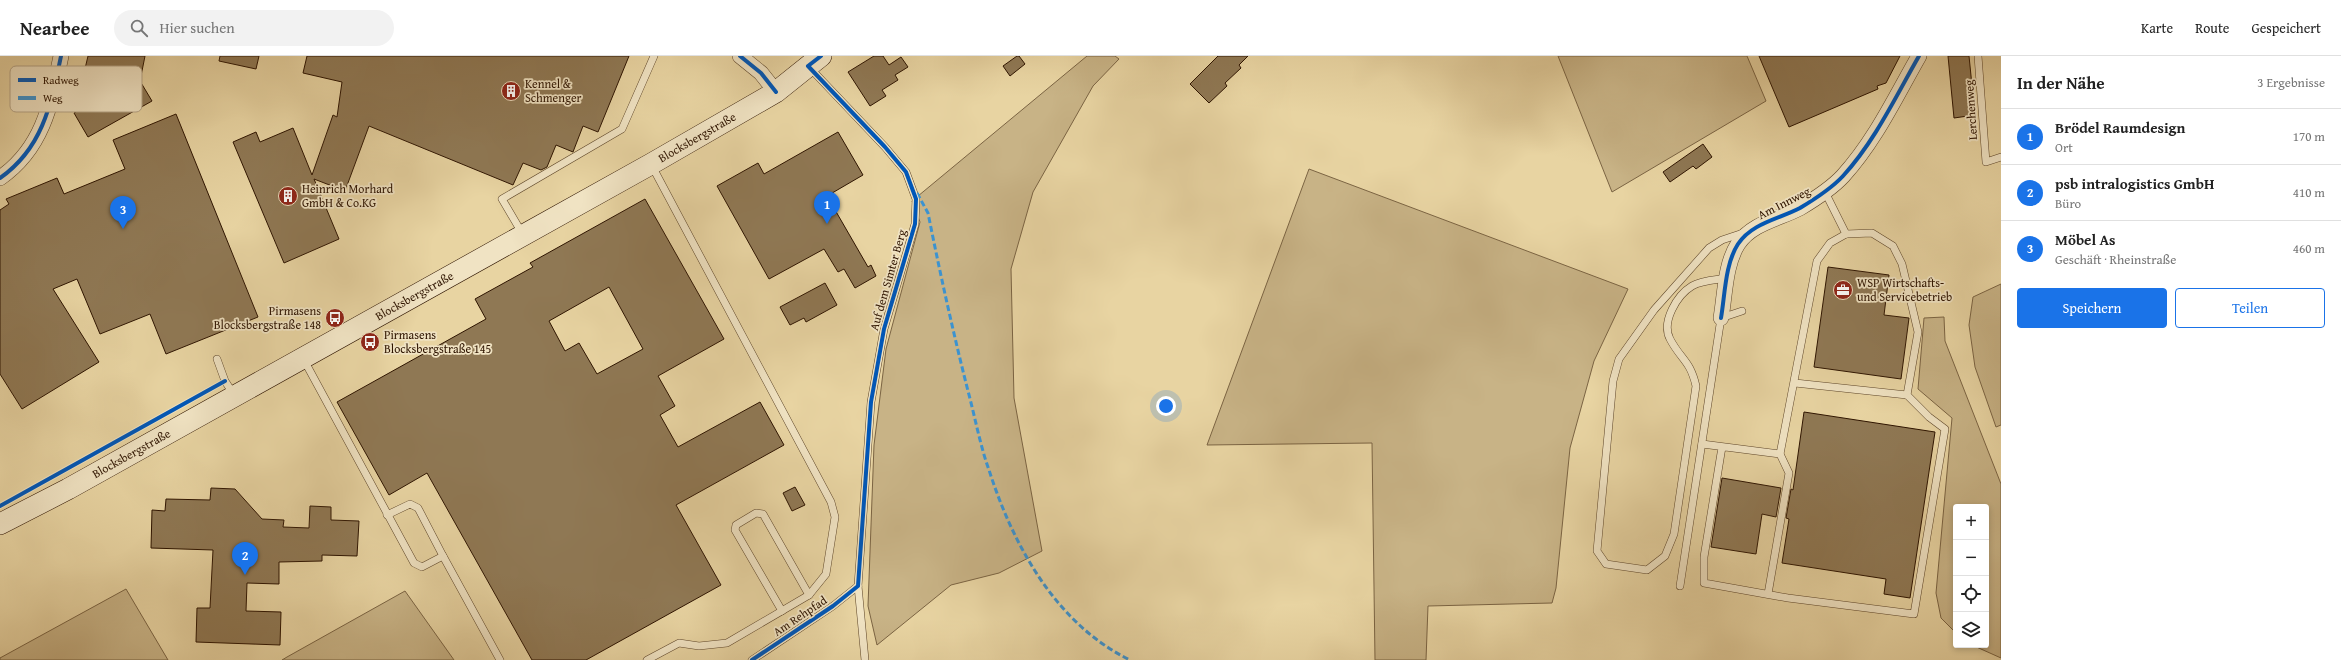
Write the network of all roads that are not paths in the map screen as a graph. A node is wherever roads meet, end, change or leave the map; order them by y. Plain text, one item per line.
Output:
1 (61, 56) edge
2 (654, 56) edge
3 (740, 56) edge
4 (1920, 56) edge
5 (1978, 56) edge
6 (815, 61) edge
7 (59, 66) edge
8 (776, 92) junction
9 (48, 112) edge
10 (2001, 157) edge
11 (651, 164) junction
12 (0, 178) edge
13 (1825, 192) junction
14 (1750, 231) junction
15 (1846, 234) junction
16 (523, 235) junction
17 (1728, 278) junction
18 (1742, 311) dead end
19 (1721, 318) junction
20 (303, 358) junction
21 (217, 359) dead end
22 (1795, 383) junction
23 (1907, 395) junction
24 (234, 396) junction
25 (1702, 444) junction
26 (1722, 446) junction
27 (1780, 454) junction
28 (387, 515) junction
29 (0, 524) edge
30 (443, 556) junction
31 (858, 586) junction
32 (1680, 586) dead end
33 (1768, 594) junction
34 (809, 595) junction
35 (782, 611) junction
36 (500, 660) edge
37 (647, 660) edge
38 (752, 660) edge
39 (866, 660) edge

1 - 7 street
2 - 16 lane
3 - 8 street
4 - 13 street, Am Innweg
5 - 10 lane, Lerchenweg
6 - 8 main road, Blocksbergstraße
6 - 31 lane, Auf dem Simter Berg
8 - 11 main road, Blocksbergstraße
9 - 12 street
11 - 16 main road, Blocksbergstraße
11 - 34 lane
13 - 14 street, Am Innweg
13 - 15 lane
14 - 17 street, Am Innweg
14 - 17 lane
15 - 22 lane
15 - 23 lane
16 - 20 main road, Blocksbergstraße
17 - 19 street, Am Innweg
18 - 19 lane
19 - 25 lane
20 - 24 main road, Blocksbergstraße
20 - 28 lane
21 - 24 lane
22 - 23 lane
22 - 27 lane
23 - 33 lane
24 - 29 main road, Blocksbergstraße
25 - 26 lane
25 - 32 lane
26 - 27 lane
26 - 33 lane
27 - 33 lane
28 - 30 lane
28 - 30 lane
30 - 36 lane
31 - 38 lane, Am Rehpfad
31 - 39 lane, Auf dem Simter Berg
34 - 35 lane
34 - 35 lane
35 - 37 lane

